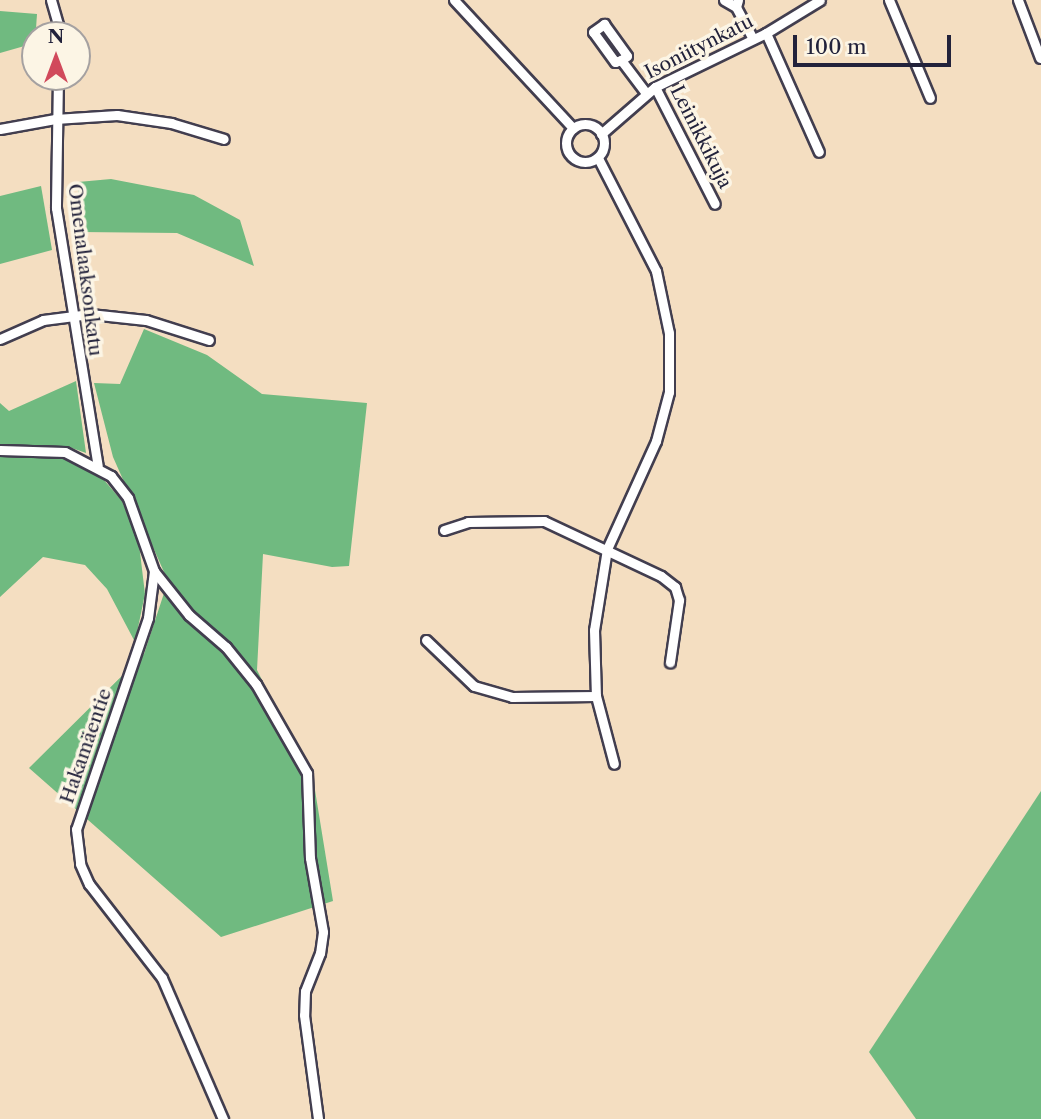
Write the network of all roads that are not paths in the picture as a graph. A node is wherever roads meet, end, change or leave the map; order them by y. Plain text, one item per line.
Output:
1 (51, 0) edge
2 (454, 0) edge
3 (724, 0) edge
4 (820, 0) edge
5 (890, 0) edge
6 (1018, 0) edge
7 (737, 3) edge
8 (57, 21) edge
9 (766, 33) junction
10 (753, 39) junction
11 (1040, 58) edge
12 (621, 61) dead end
13 (655, 86) junction
14 (57, 91) edge
15 (646, 93) junction
16 (930, 98) dead end
17 (55, 118) junction
18 (573, 128) junction
19 (0, 129) edge
20 (601, 134) junction
21 (224, 139) dead end
22 (819, 152) dead end
23 (598, 158) junction
24 (715, 204) dead end
25 (70, 316) junction
26 (0, 339) edge
27 (209, 340) dead end
28 (0, 450) edge
29 (99, 466) junction
30 (444, 530) dead end
31 (607, 549) junction
32 (154, 571) junction
33 (426, 640) dead end
34 (670, 662) dead end
35 (596, 696) junction
36 (614, 764) dead end
37 (223, 1119) edge
38 (318, 1119) edge

1 - 8 street
2 - 18 street
3 - 7 street
4 - 9 street, Isoniitynkatu
5 - 16 street
6 - 11 street
7 - 10 street
9 - 10 street, Isoniitynkatu
9 - 22 street
10 - 13 street, Isoniitynkatu
12 - 15 street
13 - 15 street, Isoniitynkatu
13 - 24 street, Leinikkikuja
14 - 17 street, Omenalaaksonkatu
15 - 20 street, Isoniitynkatu
17 - 19 street
17 - 21 street
17 - 25 street, Omenalaaksonkatu
18 - 20 street
18 - 23 street
20 - 23 street
23 - 31 street
25 - 26 street
25 - 27 street
25 - 29 street, Omenalaaksonkatu
28 - 29 street, Hakamäentie
29 - 32 street, Hakamäentie
30 - 31 street
31 - 34 street
31 - 35 street
32 - 37 street, Hakamäentie
32 - 38 street
33 - 35 street
35 - 36 street

